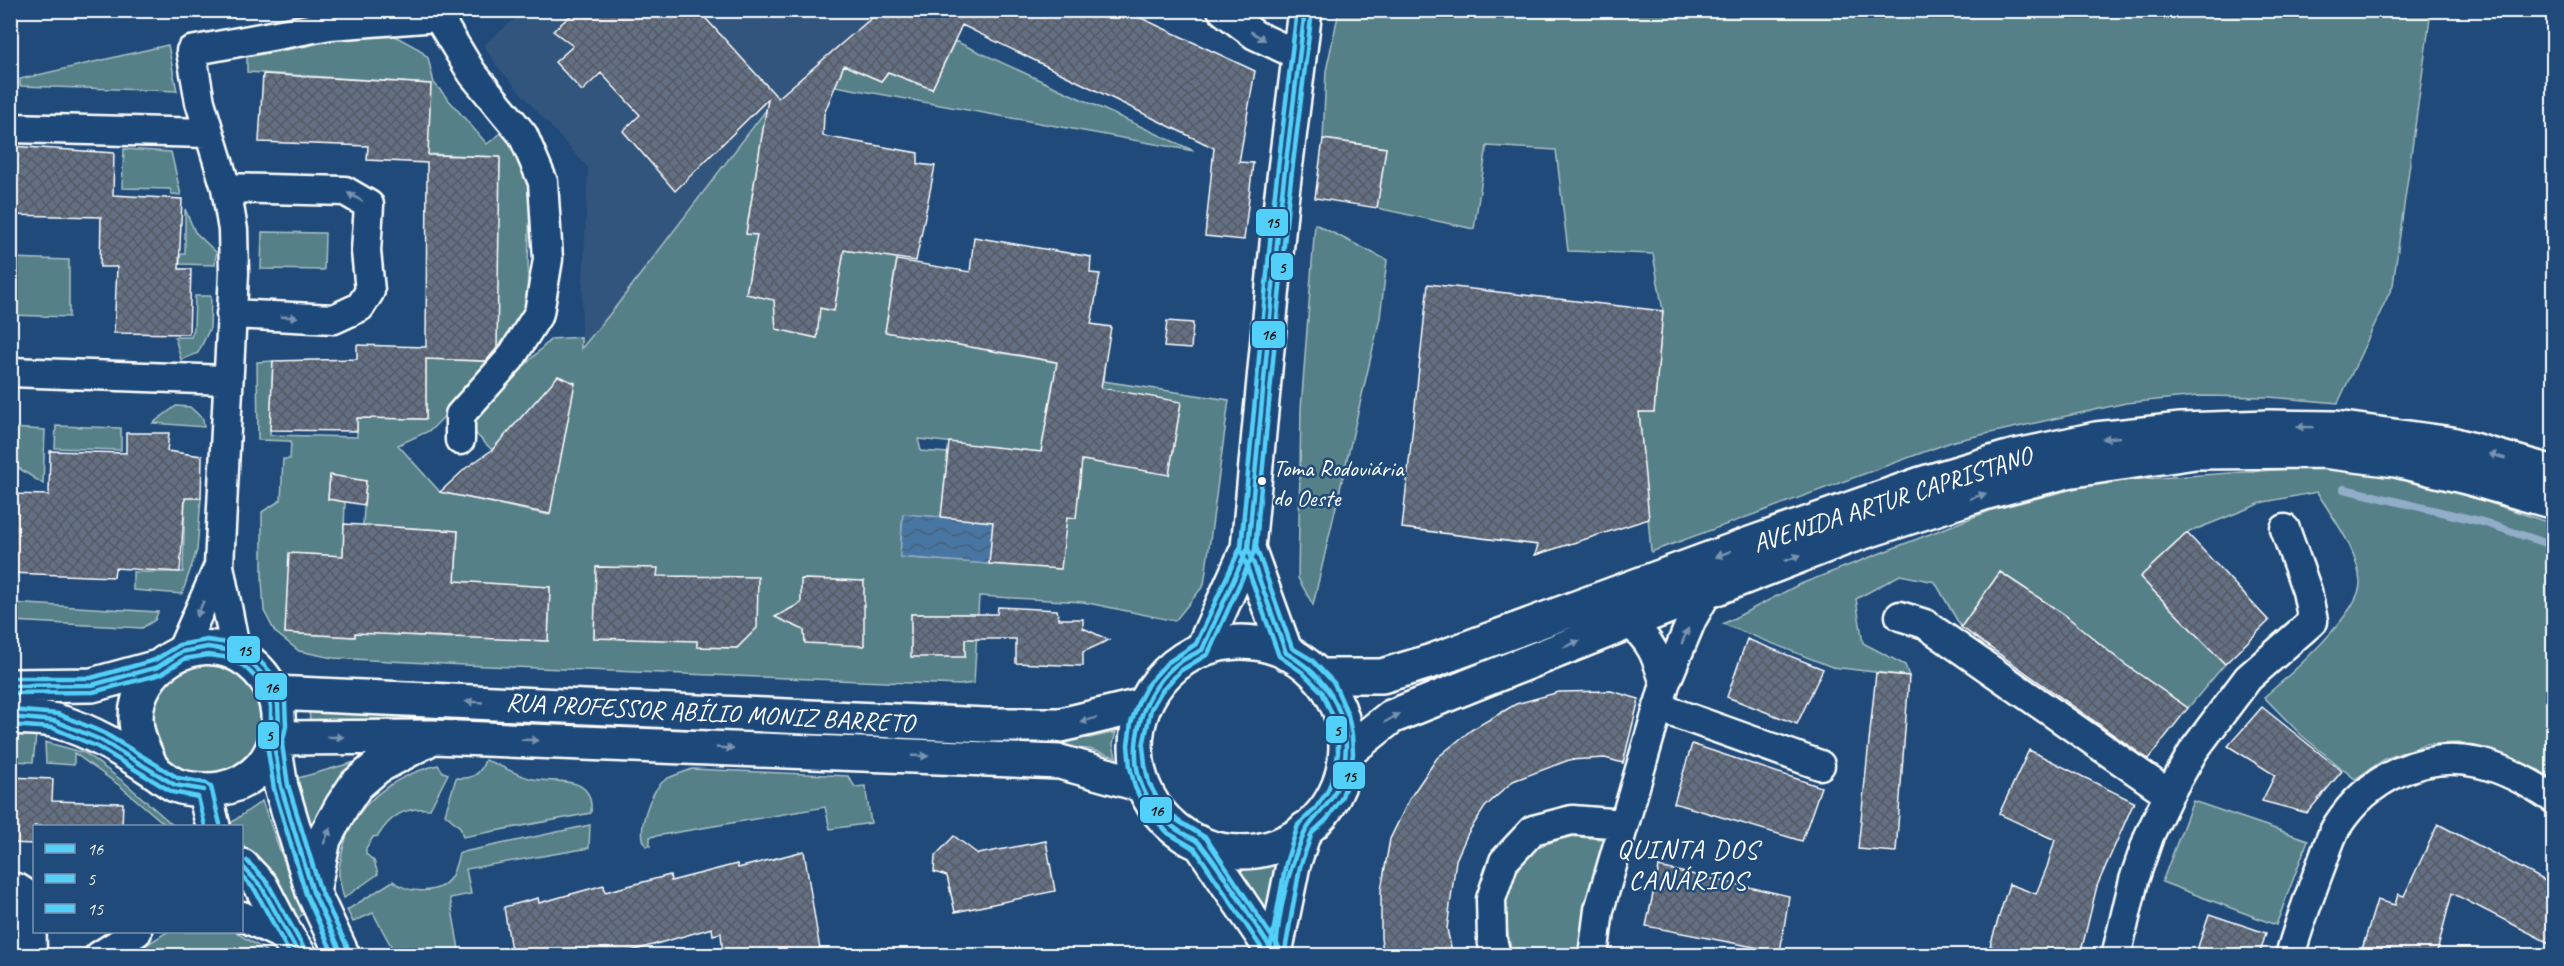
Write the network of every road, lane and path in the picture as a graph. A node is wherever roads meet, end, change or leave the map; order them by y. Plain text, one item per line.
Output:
1 (1222, 10) edge
2 (1305, 10) edge
3 (442, 14) edge
4 (1298, 55) junction
5 (10, 128) edge
6 (208, 133) junction
7 (226, 188) junction
8 (231, 314) junction
9 (10, 372) edge
10 (227, 380) junction
11 (460, 440) dead end
12 (2553, 473) edge
13 (2553, 502) edge
14 (2285, 529) dead end
15 (1248, 548) junction
16 (219, 566) junction
17 (1708, 591) junction
18 (1900, 615) dead end
19 (1629, 622) junction
20 (1202, 650) junction
21 (236, 653) junction
22 (1286, 653) junction
23 (169, 660) junction
24 (1318, 676) junction
25 (10, 686) edge
26 (274, 693) junction
27 (1662, 695) junction
28 (1144, 705) junction
29 (10, 717) edge
30 (433, 737) junction
31 (275, 741) junction
32 (1346, 753) junction
33 (1820, 765) dead end
34 (152, 769) junction
35 (1142, 785) junction
36 (204, 790) junction
37 (2169, 794) junction
38 (2553, 799) edge
39 (1624, 824) junction
40 (213, 825) edge
41 (1305, 830) junction
42 (1200, 843) junction
43 (243, 867) edge
44 (10, 888) edge
45 (313, 892) junction
46 (243, 917) edge
47 (135, 933) edge
48 (294, 947) edge
49 (1276, 954) edge
50 (32, 956) edge
51 (99, 956) edge
52 (344, 956) edge
53 (1496, 956) edge
54 (1593, 956) edge
55 (2116, 956) edge
56 (2290, 956) edge

1 -> 4 street
2 - 4 main road
3 - 6 street
3 - 11 street
4 - 15 main road
5 - 6 street
6 - 7 street
7 - 8 street
8 -> 7 street
8 - 10 street
9 - 10 street
10 - 16 street
12 -> 24 main road, AVENIDA ARTUR CAPRISTANO
17 -> 13 main road, AVENIDA ARTUR CAPRISTANO
14 - 37 street
15 - 20 main road
15 - 22 main road
16 - 21 street
16 -> 23 street
17 - 19 main road, AVENIDA ARTUR CAPRISTANO
27 -> 17 street
18 - 37 street
19 - 27 street
32 -> 19 main road, AVENIDA ARTUR CAPRISTANO
20 - 22 main road
20 - 28 main road
21 - 23 main road
21 - 26 main road
22 - 24 main road
23 - 25 main road
23 - 34 main road
24 - 32 main road
28 -> 26 main road, RUA PROFESSOR ABÍLIO MONIZ BARRETO
26 - 31 main road
27 - 33 street
27 - 39 street
28 - 35 main road
29 - 34 main road
31 -> 30 main road, RUA PROFESSOR ABÍLIO MONIZ BARRETO
30 -> 35 main road, RUA PROFESSOR ABÍLIO MONIZ BARRETO
45 -> 30 main road
31 - 36 main road
31 - 45 main road
32 - 41 main road
34 - 36 main road
35 - 42 main road
36 - 40 main road
37 - 55 street
38 - 56 street
39 - 53 street
39 - 54 street
41 - 42 main road
41 - 49 main road
42 - 49 main road
43 - 48 main road
44 - 50 street
45 - 52 main road
46 - 48 street
47 - 51 street

